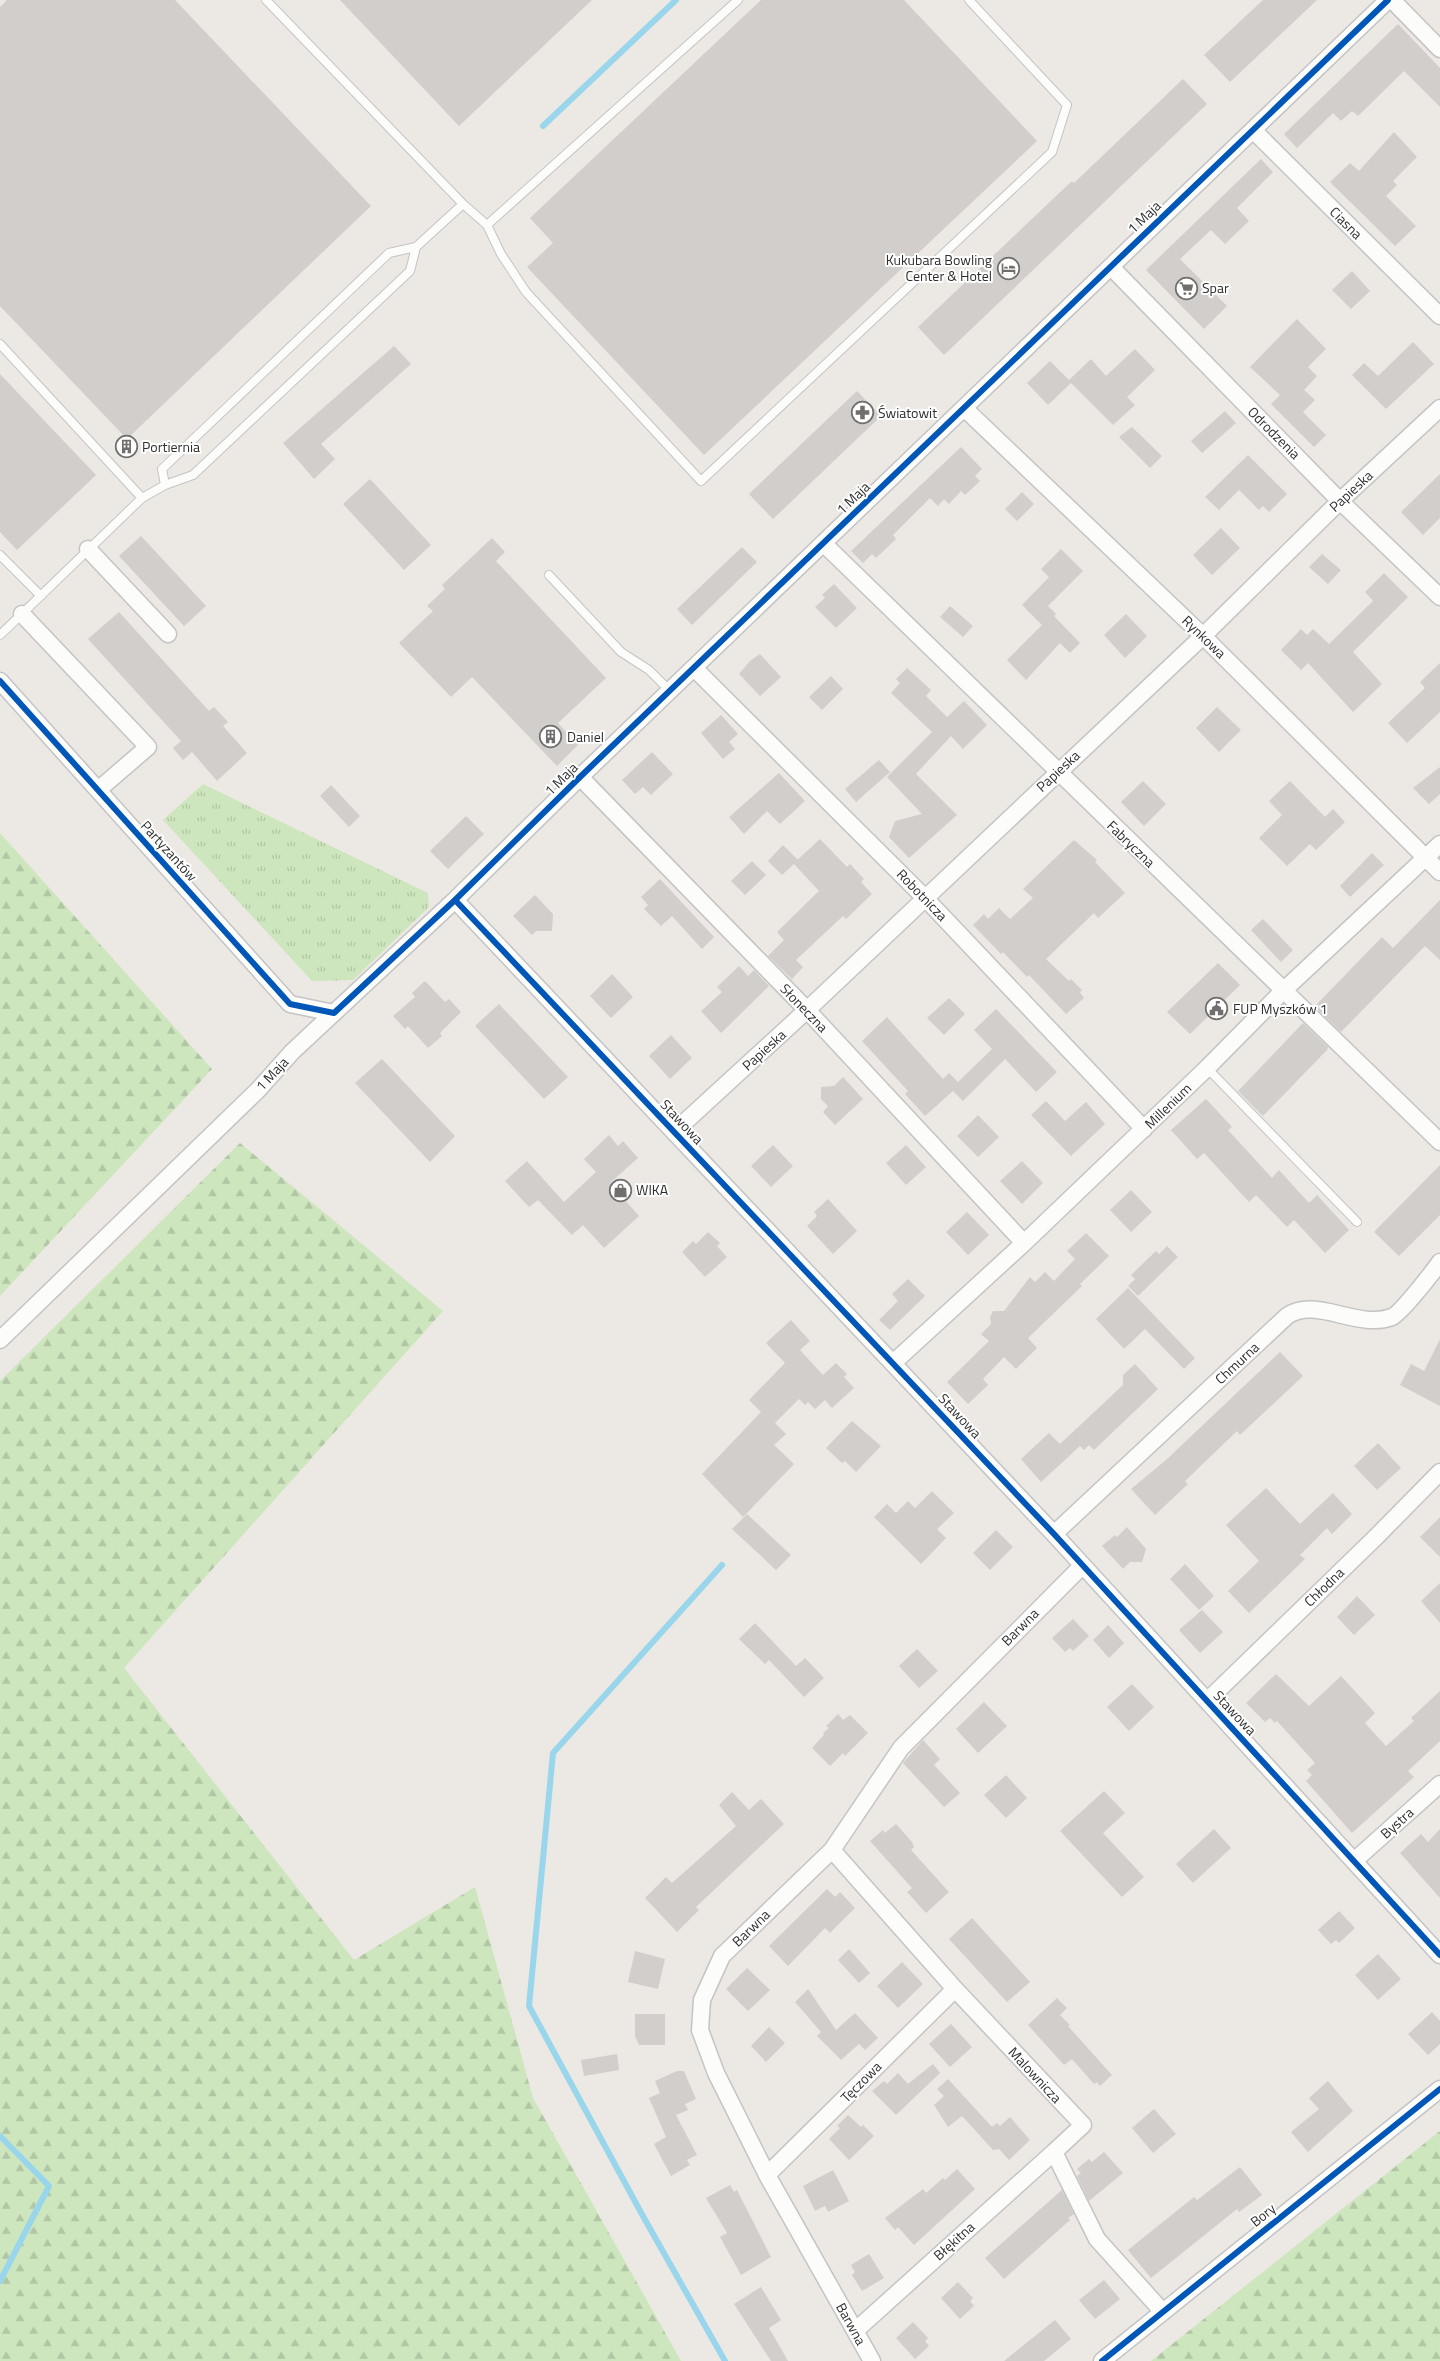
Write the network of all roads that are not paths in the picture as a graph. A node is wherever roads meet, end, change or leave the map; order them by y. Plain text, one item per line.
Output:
1 (266, 0) edge
2 (738, 0) edge
3 (969, 0) edge
4 (1390, 0) edge
5 (1440, 49) edge
6 (1252, 130) junction
7 (463, 204) junction
8 (487, 225) junction
9 (416, 248) junction
10 (1111, 267) junction
11 (1440, 316) edge
12 (0, 344) edge
13 (964, 408) junction
14 (1440, 408) edge
15 (165, 485) junction
16 (142, 498) junction
17 (1340, 500) junction
18 (823, 543) junction
19 (88, 550) junction
20 (0, 555) edge
21 (549, 575) dead end
22 (40, 596) junction
23 (1440, 597) edge
24 (22, 614) junction
25 (168, 634) dead end
26 (0, 635) edge
27 (1203, 636) junction
28 (694, 668) junction
29 (0, 681) edge
30 (670, 690) junction
31 (1057, 772) junction
32 (580, 777) junction
33 (98, 790) junction
34 (1440, 844) edge
35 (1425, 858) junction
36 (1440, 872) edge
37 (925, 898) junction
38 (455, 900) junction
39 (1283, 991) junction
40 (807, 1010) junction
41 (334, 1013) junction
42 (1207, 1068) junction
43 (1144, 1129) junction
44 (674, 1132) junction
45 (1440, 1142) edge
46 (1357, 1222) dead end
47 (1024, 1244) junction
48 (1440, 1262) edge
49 (0, 1340) edge
50 (892, 1363) junction
51 (1440, 1472) edge
52 (1054, 1534) junction
53 (1082, 1566) junction
54 (1207, 1701) junction
55 (1440, 1784) edge
56 (832, 1850) junction
57 (1354, 1862) junction
58 (1440, 1955) edge
59 (955, 1989) junction
60 (1440, 2089) edge
61 (1054, 2152) junction
62 (767, 2175) junction
63 (1162, 2312) junction
64 (855, 2331) junction
65 (872, 2361) edge
66 (1102, 2361) edge

1 - 7 lane
2 - 8 lane
3 - 8 lane
4 - 5 street
4 - 6 street, 1 Maja
6 - 10 street, 1 Maja
6 - 11 street, Ciasna
7 - 8 lane
7 - 9 lane
9 - 15 lane
9 - 15 lane
10 - 13 street, 1 Maja
10 - 17 street, Odrodzenia
12 - 16 lane
13 - 18 street, 1 Maja
13 - 27 street, Rynkowa
14 - 17 street, Papieska
15 - 16 lane
16 - 19 lane
17 - 23 street, Odrodzenia
17 - 27 street, Papieska
18 - 28 street, 1 Maja
18 - 31 street, Fabryczna
19 - 22 lane
19 - 25 street
20 - 22 lane
21 - 30 lane
22 - 24 lane
24 - 26 lane
24 - 33 street
27 - 31 street, Papieska
27 - 35 street, Rynkowa
28 - 30 street, 1 Maja
28 - 37 street, Robotnicza
29 - 33 street, Partyzantów
30 - 32 street, 1 Maja
31 - 37 street, Papieska
31 - 39 street, Fabryczna
32 - 38 street, 1 Maja
32 - 40 street, Słoneczna
33 - 41 street, Partyzantów
34 - 35 street, Millenium
35 - 36 street, Rynkowa
35 - 39 street, Millenium
37 - 40 street, Papieska
37 - 43 street, Robotnicza
38 - 41 street, 1 Maja
38 - 44 street, Stawowa
39 - 42 street, Millenium
39 - 45 street, Fabryczna
40 - 44 street, Papieska
40 - 47 street, Słoneczna
41 - 49 street, 1 Maja
42 - 43 street, Millenium
42 - 46 lane
43 - 47 street, Millenium
44 - 50 street, Stawowa
47 - 50 street, Millenium
48 - 52 street, Chmurna
50 - 52 street, Stawowa
51 - 54 street, Chłodna
52 - 53 street, Stawowa
53 - 54 street, Stawowa
53 - 56 street, Barwna
54 - 57 street, Stawowa
55 - 57 street, Bystra
56 - 59 street, Malownicza
56 - 62 street, Barwna
57 - 58 street, Stawowa
59 - 61 street, Malownicza
59 - 62 street, Tęczowa
60 - 63 street, Bory
61 - 63 street
61 - 64 street, Błękitna
62 - 64 street, Barwna
63 - 66 street, Bory
64 - 65 street, Barwna

